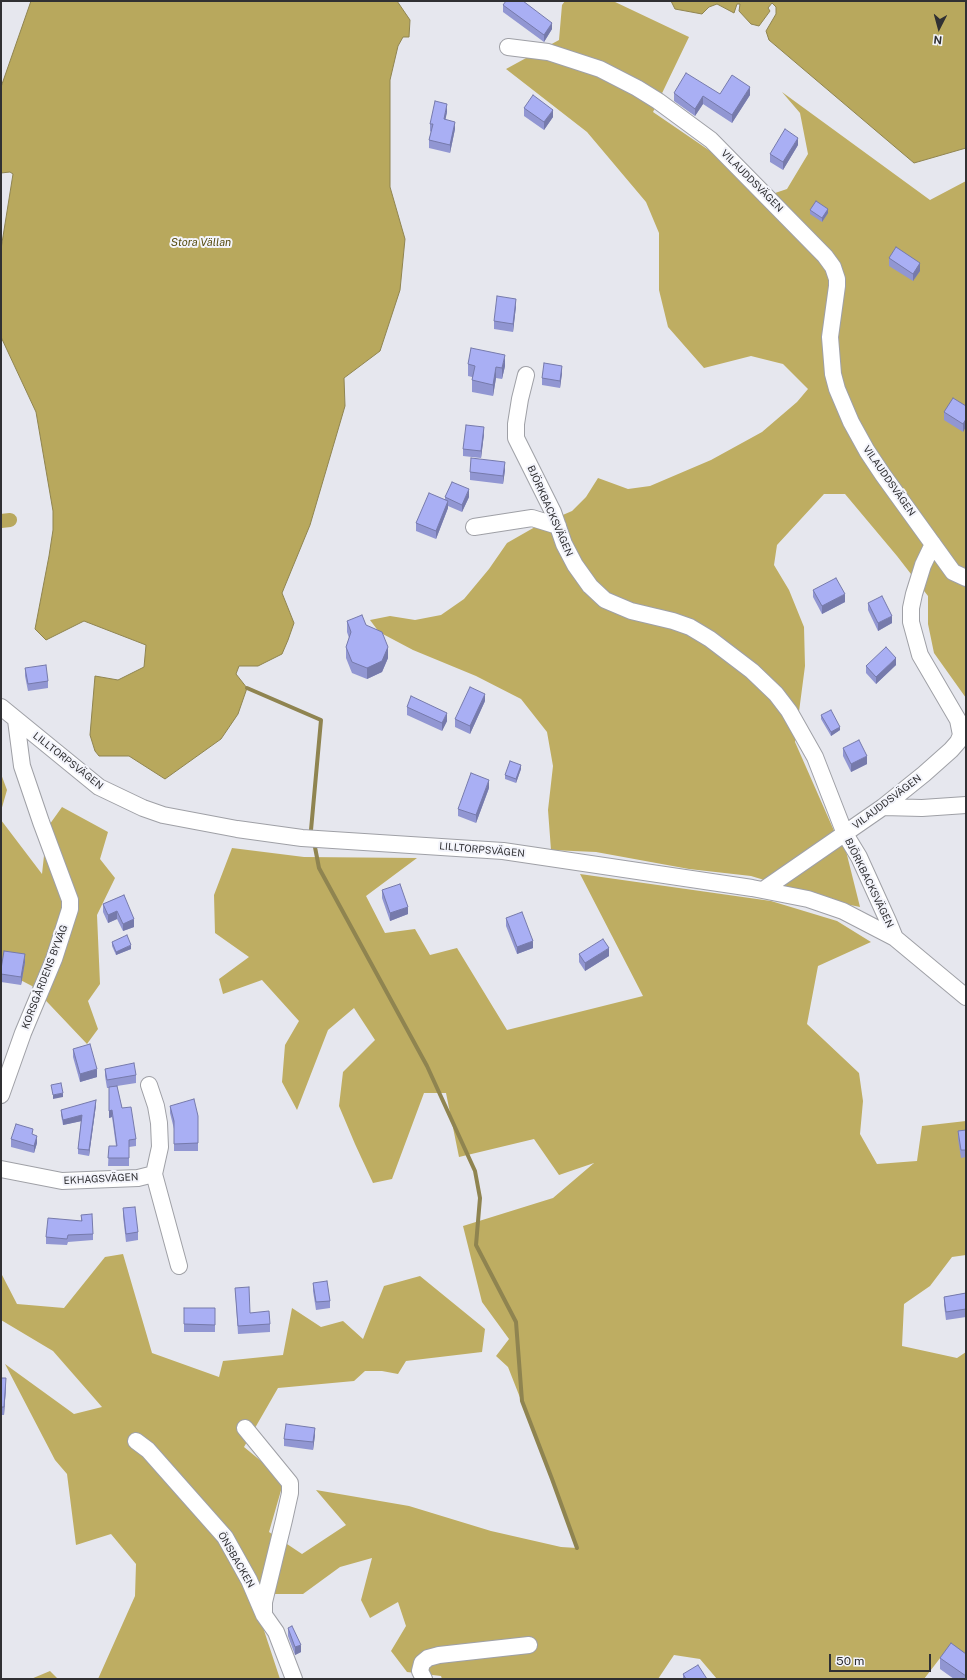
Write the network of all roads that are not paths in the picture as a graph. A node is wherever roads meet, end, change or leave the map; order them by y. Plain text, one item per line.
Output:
1 (508, 47) dead end
2 (526, 375) dead end
3 (558, 526) junction
4 (474, 527) dead end
5 (933, 544) junction
6 (966, 578) edge
7 (1, 707) edge
8 (16, 720) junction
9 (966, 744) edge
10 (951, 750) junction
11 (966, 805) edge
12 (883, 807) junction
13 (845, 834) junction
14 (763, 890) junction
15 (894, 938) junction
16 (966, 997) edge
17 (148, 1085) dead end
18 (1, 1095) edge
19 (1, 1169) edge
20 (154, 1174) junction
21 (179, 1266) dead end
22 (245, 1428) dead end
23 (136, 1441) dead end
24 (264, 1615) junction
25 (529, 1646) dead end
26 (294, 1679) edge
27 (424, 1679) edge

1 - 5 street, VILAUDDSVÄGEN
2 - 3 street, BJÖRKBACKSVÄGEN
3 - 4 street
3 - 13 street, BJÖRKBACKSVÄGEN
5 - 6 street
5 - 10 street, VILAUDDSVÄGEN
7 - 8 street, LILLTORPSVÄGEN
8 - 14 street, LILLTORPSVÄGEN
8 - 18 street, KORSGÅRDENS BYVÄG
9 - 10 street
10 - 12 street, VILAUDDSVÄGEN
11 - 12 street
12 - 13 street, VILAUDDSVÄGEN
13 - 14 street, VILAUDDSVÄGEN
13 - 15 street, BJÖRKBACKSVÄGEN
14 - 15 street, LILLTORPSVÄGEN
15 - 16 street, LILLTORPSVÄGEN
17 - 20 street
19 - 20 street, EKHAGSVÄGEN
20 - 21 street
22 - 24 street
23 - 24 street, ÖNSBACKEN
24 - 26 street, ÖNSBACKEN
25 - 27 street

